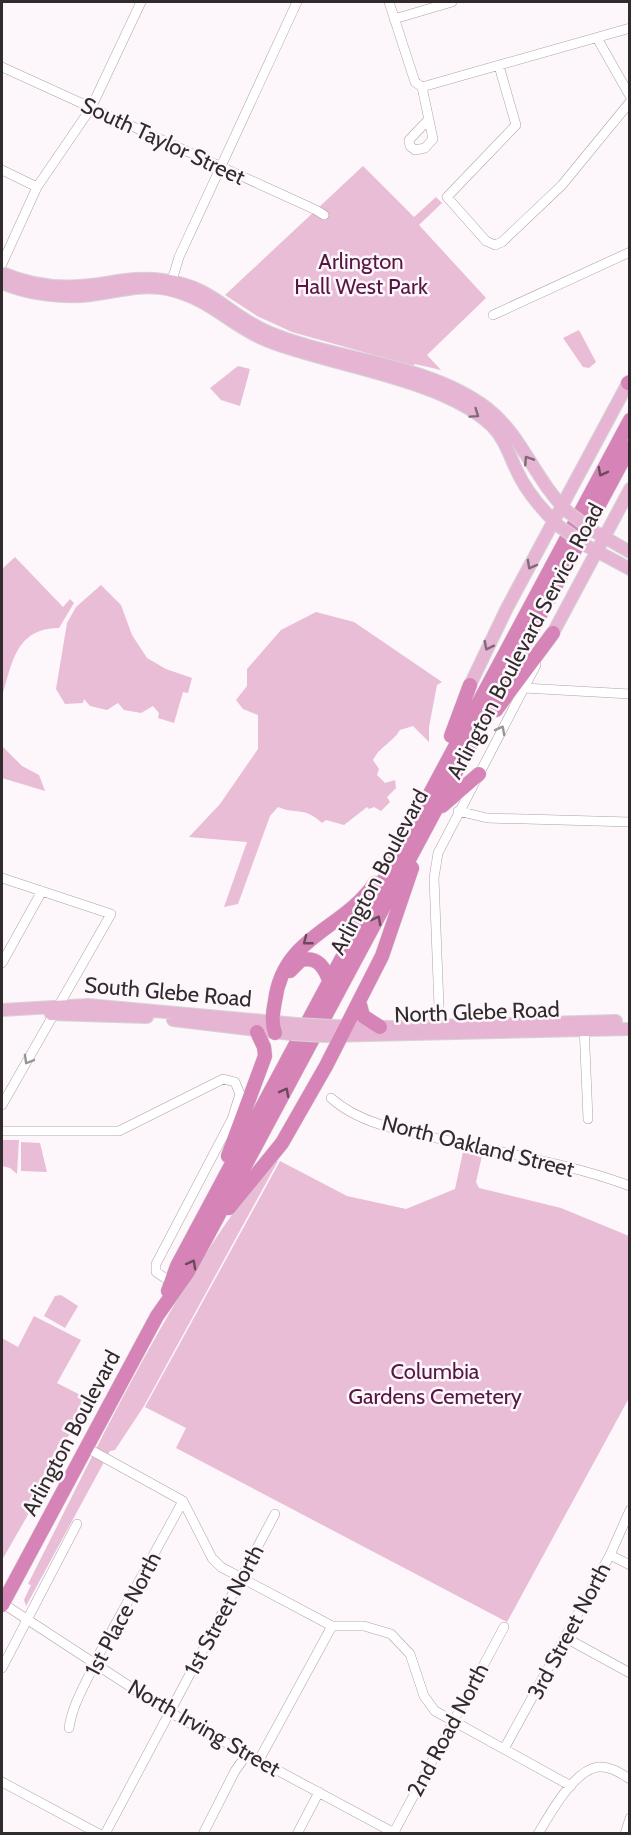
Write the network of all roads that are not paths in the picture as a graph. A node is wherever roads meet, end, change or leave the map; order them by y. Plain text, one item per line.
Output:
1 (141, 2) edge
2 (297, 2) edge
3 (389, 2) edge
4 (452, 2) edge
5 (394, 19) junction
6 (630, 28) edge
7 (597, 38) junction
8 (499, 66) junction
9 (2, 67) edge
10 (422, 87) junction
11 (629, 91) edge
12 (630, 102) edge
13 (91, 108) junction
14 (429, 119) dead end
15 (220, 167) junction
16 (2, 170) edge
17 (38, 187) junction
18 (324, 215) dead end
19 (630, 252) edge
20 (2, 264) edge
21 (2, 273) edge
22 (2, 283) edge
23 (170, 286) junction
24 (493, 315) dead end
25 (629, 382) edge
26 (630, 420) edge
27 (630, 447) edge
28 (630, 489) edge
29 (565, 510) junction
30 (557, 524) junction
31 (600, 535) junction
32 (593, 549) junction
33 (630, 552) edge
34 (630, 569) edge
35 (553, 633) junction
36 (470, 685) joint
37 (524, 688) junction
38 (630, 694) edge
39 (473, 740) junction
40 (479, 774) junction
41 (431, 790) junction
42 (458, 812) junction
43 (434, 814) junction
44 (630, 822) edge
45 (414, 837) junction
46 (2, 878) edge
47 (42, 891) junction
48 (2, 963) edge
49 (330, 983) junction
50 (359, 1001) junction
51 (2, 1010) edge
52 (57, 1010) junction
53 (2, 1018) edge
54 (630, 1021) edge
55 (217, 1022) junction
56 (584, 1025) junction
57 (275, 1026) junction
58 (380, 1027) junction
59 (630, 1029) edge
60 (440, 1030) junction
61 (335, 1031) junction
62 (257, 1032) junction
63 (331, 1098) dead end
64 (2, 1105) edge
65 (588, 1119) dead end
66 (2, 1131) edge
67 (630, 1186) edge
68 (215, 1196) junction
69 (209, 1233) junction
70 (171, 1282) junction
71 (159, 1312) junction
72 (87, 1448) junction
73 (183, 1501) junction
74 (630, 1510) edge
75 (275, 1514) dead end
76 (77, 1524) dead end
77 (610, 1555) junction
78 (630, 1565) edge
79 (241, 1577) junction
80 (4, 1601) edge
81 (23, 1616) junction
82 (332, 1626) junction
83 (504, 1627) dead end
84 (566, 1638) junction
85 (95, 1664) junction
86 (2, 1668) edge
87 (630, 1673) edge
88 (169, 1712) junction
89 (453, 1722) junction
90 (69, 1728) dead end
91 (504, 1749) junction
92 (247, 1754) junction
93 (259, 1760) junction
94 (630, 1779) edge
95 (2, 1782) edge
96 (571, 1786) junction
97 (319, 1792) junction
98 (630, 1818) edge
99 (99, 1833) edge
100 (105, 1833) edge
101 (202, 1833) edge
102 (297, 1833) edge
103 (394, 1833) edge
104 (538, 1833) edge
105 (625, 1833) edge

1 - 13 street
2 - 15 street
3 - 5 street
4 - 5 street
5 - 10 street
6 - 7 street
7 - 8 street
7 - 11 street
8 - 10 street
8 - 12 street
9 - 13 street, South Taylor Street
10 - 14 street
13 - 15 street, South Taylor Street
13 - 17 street
15 - 18 street, South Taylor Street
15 - 23 street
16 - 17 street
17 - 20 street
19 - 24 street
21 - 23 main road
22 - 23 main road
29 -> 23 main road
23 -> 30 main road
25 - 29 main road, Arlington Boulevard Service Road
26 -> 41 highway, Arlington Boulevard
27 - 39 highway, Arlington Boulevard
28 - 31 main road, Arlington Boulevard Service Road
29 - 30 main road, Arlington Boulevard Service Road
29 - 31 main road, bridge
30 - 32 main road, bridge
30 -> 36 main road, Arlington Boulevard Service Road
31 - 32 main road, Arlington Boulevard Service Road
31 - 33 main road
32 - 34 main road
32 - 35 main road, Arlington Boulevard Service Road
35 - 37 street, Arlington Boulevard Service Road
35 - 39 highway
36 - 41 highway
37 - 38 street
40 -> 37 street, Arlington Boulevard Service Road
39 - 43 highway, Arlington Boulevard
40 - 42 street, Arlington Boulevard Service Road
40 - 43 highway
41 - 45 highway, Arlington Boulevard
42 - 44 street
42 - 60 street, Arlington Boulevard Service Road
43 - 45 highway, Arlington Boulevard
45 - 49 highway, Arlington Boulevard
45 - 50 highway
45 -> 57 highway
69 -> 45 highway, Arlington Boulevard
46 - 47 street
47 - 48 street
47 - 52 street
49 - 57 highway
49 - 68 highway, Arlington Boulevard
50 - 58 highway
50 - 61 highway
51 - 52 main road, South Glebe Road
52 - 53 main road, South Glebe Road
52 - 55 main road, South Glebe Road
52 -> 64 street
54 - 56 main road, North Glebe Road
55 - 57 main road, South Glebe Road
55 - 62 main road, South Glebe Road
56 - 59 main road, North Glebe Road
56 - 60 main road, North Glebe Road
56 - 65 street
57 - 61 main road, South Glebe Road, bridge
57 - 62 main road, South Glebe Road
58 - 60 main road, North Glebe Road
58 - 61 main road, North Glebe Road
60 - 61 main road, North Glebe Road
61 - 69 highway
62 - 68 highway
63 - 67 street, North Oakland Street
66 - 70 street
68 - 70 highway, Arlington Boulevard
71 -> 69 highway, Arlington Boulevard
70 - 71 highway, Arlington Boulevard
71 - 72 highway, Arlington Boulevard
72 - 73 street
72 - 80 highway, Arlington Boulevard
73 - 79 street
73 - 85 street, 1st Place North
74 - 77 street, 3rd Street North
75 - 79 street, 1st Street North
76 - 81 street
77 - 78 street
77 - 84 street, 3rd Street North
79 - 82 street
79 - 88 street, 1st Street North
80 - 81 street, North Irving Street
81 - 85 street, North Irving Street
81 - 86 street
82 - 89 street
82 - 93 street
83 - 89 street, 2nd Road North
84 - 87 street
84 - 91 street, 3rd Street North
85 - 88 street, North Irving Street
85 - 90 street, 1st Place North
88 - 92 street, North Irving Street
88 - 100 street, 1st Street North
89 - 91 street
89 - 103 street, 2nd Road North
91 - 96 street
92 - 93 street, North Irving Street
92 - 101 street
93 - 97 street, North Irving Street
94 - 96 street
95 - 99 street
96 - 104 street
97 - 102 street
97 - 103 street, North Irving Street
98 - 105 street

